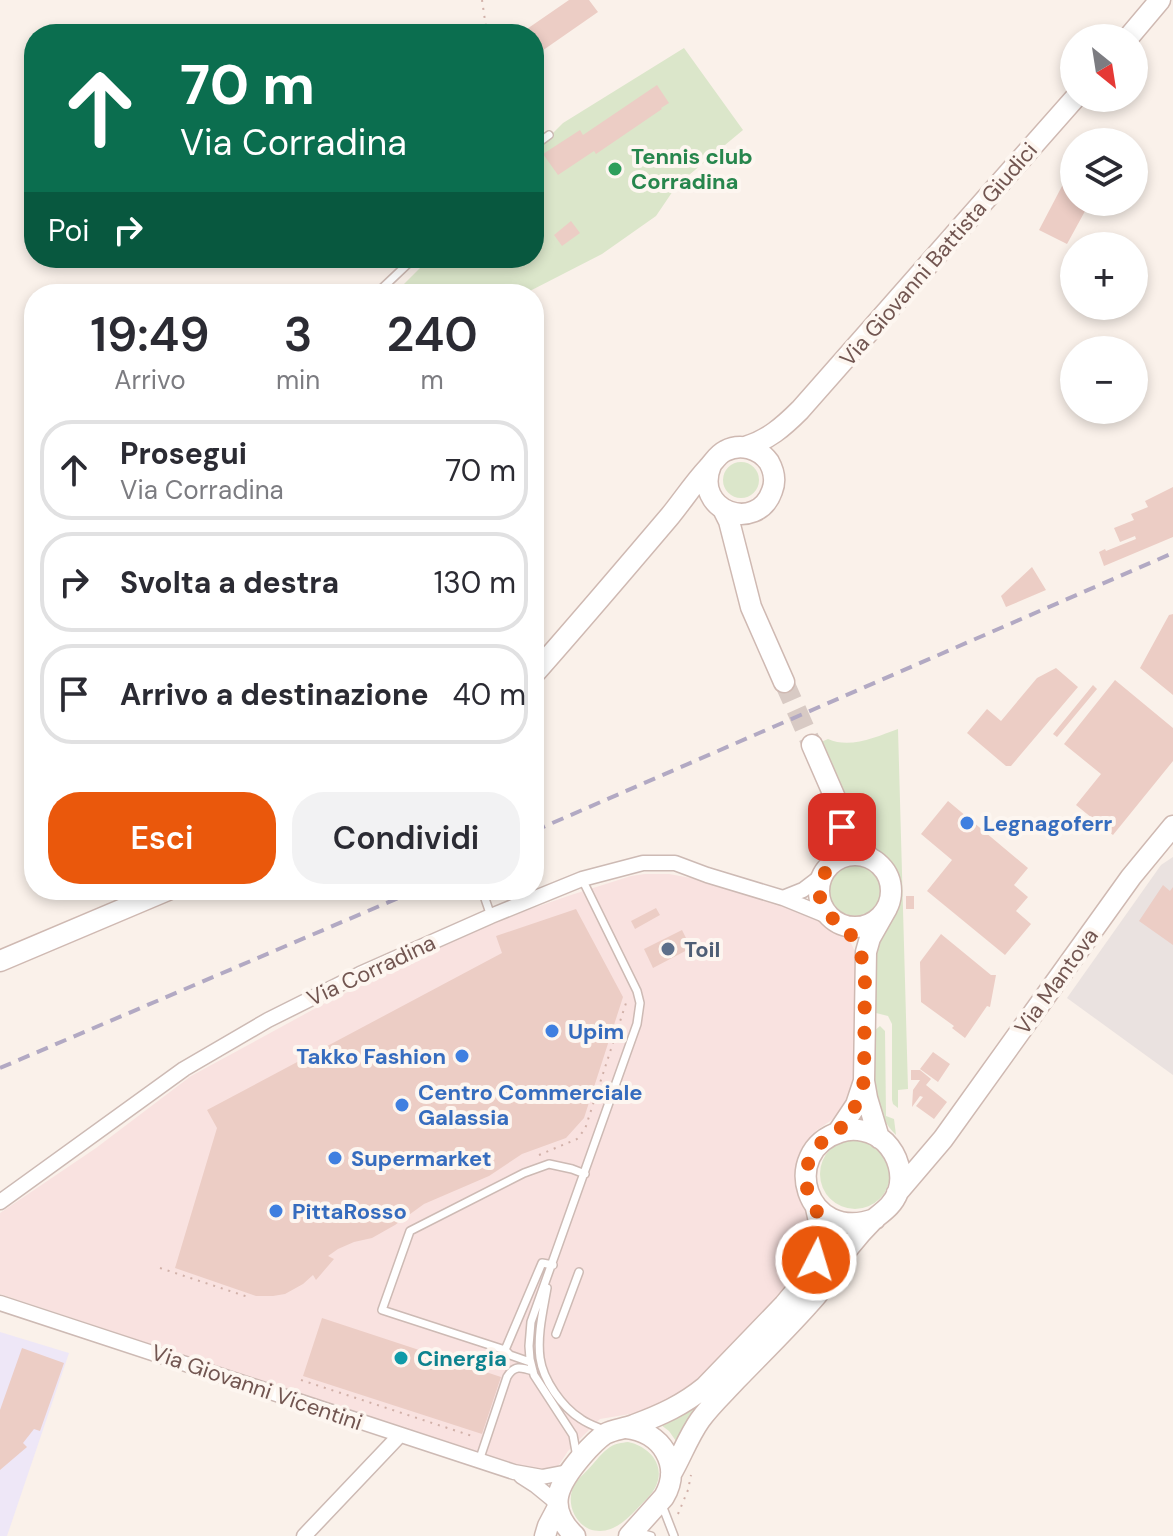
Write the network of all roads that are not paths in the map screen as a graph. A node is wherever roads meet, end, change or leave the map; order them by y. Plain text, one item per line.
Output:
1 (1160, 0) edge
2 (1140, 24) edge
3 (1063, 112) edge
4 (549, 135) dead end
5 (544, 139) edge
6 (403, 268) edge
7 (387, 284) edge
8 (800, 410) junction
9 (745, 447) junction
10 (711, 465) junction
11 (773, 473) junction
12 (720, 507) junction
13 (756, 511) junction
14 (671, 515) junction
15 (741, 565) junction
16 (544, 662) edge
17 (784, 682) tunnel mouth
18 (812, 745) tunnel mouth
19 (839, 810) junction
20 (1170, 834) edge
21 (869, 857) junction
22 (828, 868) junction
23 (582, 879) junction
24 (544, 894) edge
25 (783, 898) junction
26 (144, 900) edge
27 (485, 900) edge
28 (530, 900) edge
29 (887, 908) junction
30 (491, 916) junction
31 (838, 921) junction
32 (0, 961) edge
33 (865, 972) junction
34 (864, 1081) junction
35 (838, 1132) junction
36 (943, 1139) junction
37 (883, 1141) junction
38 (585, 1174) junction
39 (897, 1193) junction
40 (0, 1202) edge
41 (816, 1208) junction
42 (875, 1219) junction
43 (553, 1265) junction
44 (579, 1272) dead end
45 (548, 1278) junction
46 (0, 1303) edge
47 (556, 1334) dead end
48 (505, 1350) junction
49 (532, 1366) junction
50 (618, 1430) junction
51 (400, 1435) junction
52 (479, 1461) junction
53 (573, 1467) junction
54 (514, 1472) junction
55 (671, 1474) junction
56 (661, 1501) junction
57 (558, 1505) junction
58 (638, 1535) edge
59 (304, 1536) edge
60 (545, 1536) edge
61 (575, 1536) edge
62 (674, 1536) edge

1 - 2 main road
3 - 8 main road, Via Giovanni Battista Giudici
4 - 5 lane
6 - 7 lane
8 - 9 main road, Via Giovanni Battista Giudici
8 - 11 main road, Via Giovanni Battista Giudici
9 - 10 main road, Via Giovanni Battista Giudici
9 - 11 main road
10 - 12 main road, Via Giovanni Battista Giudici
10 - 14 main road, Via Giovanni Battista Giudici
11 - 13 main road, Via Giovanni Battista Giudici
12 - 13 main road
12 - 14 main road
12 - 15 main road, Via Giovanni Battista Giudici
13 - 15 main road, Via Giovanni Battista Giudici
14 - 16 main road, Via Giovanni Battista Giudici
15 - 17 main road, Via Giovanni Battista Giudici
18 - 19 main road
19 - 21 main road
19 - 22 main road
20 - 36 main road, Via Mantova
21 - 22 main road
21 - 29 main road
22 - 25 street
22 - 31 main road
23 - 24 street, Via Corradina
23 - 25 street, Via Corradina
23 - 38 lane
25 - 31 street, Via Corradina
26 - 32 main road
27 - 30 lane
28 - 30 street, Via Corradina
29 - 31 main road
29 - 33 main road
30 - 40 street, Via Corradina
31 - 33 main road
33 - 34 main road
34 - 35 main road
34 - 37 main road
35 - 37 main road
35 - 41 main road
36 - 37 main road
36 - 39 main road, Via Mantova
37 - 39 main road
38 - 43 lane
38 - 48 lane
39 - 42 main road, Via Mantova
41 - 42 main road
41 - 50 main road
42 - 55 main road, Via Mantova
43 - 45 lane
43 - 48 lane
44 - 47 lane
45 - 49 lane
45 - 50 lane
46 - 51 street, Via Giovanni Vicentini
48 - 49 lane
49 - 52 lane
49 - 53 lane
50 - 53 main road
50 - 55 main road
51 - 52 street, Via Giovanni Vicentini
51 - 59 street
52 - 54 street, Via Giovanni Vicentini
53 - 54 street, Via Giovanni Vicentini
53 - 57 main road
54 - 57 street, Via Giovanni Vicentini
55 - 56 main road, Via Mantova
56 - 58 main road, Via Mantova
56 - 62 lane
57 - 60 main road
57 - 61 main road

